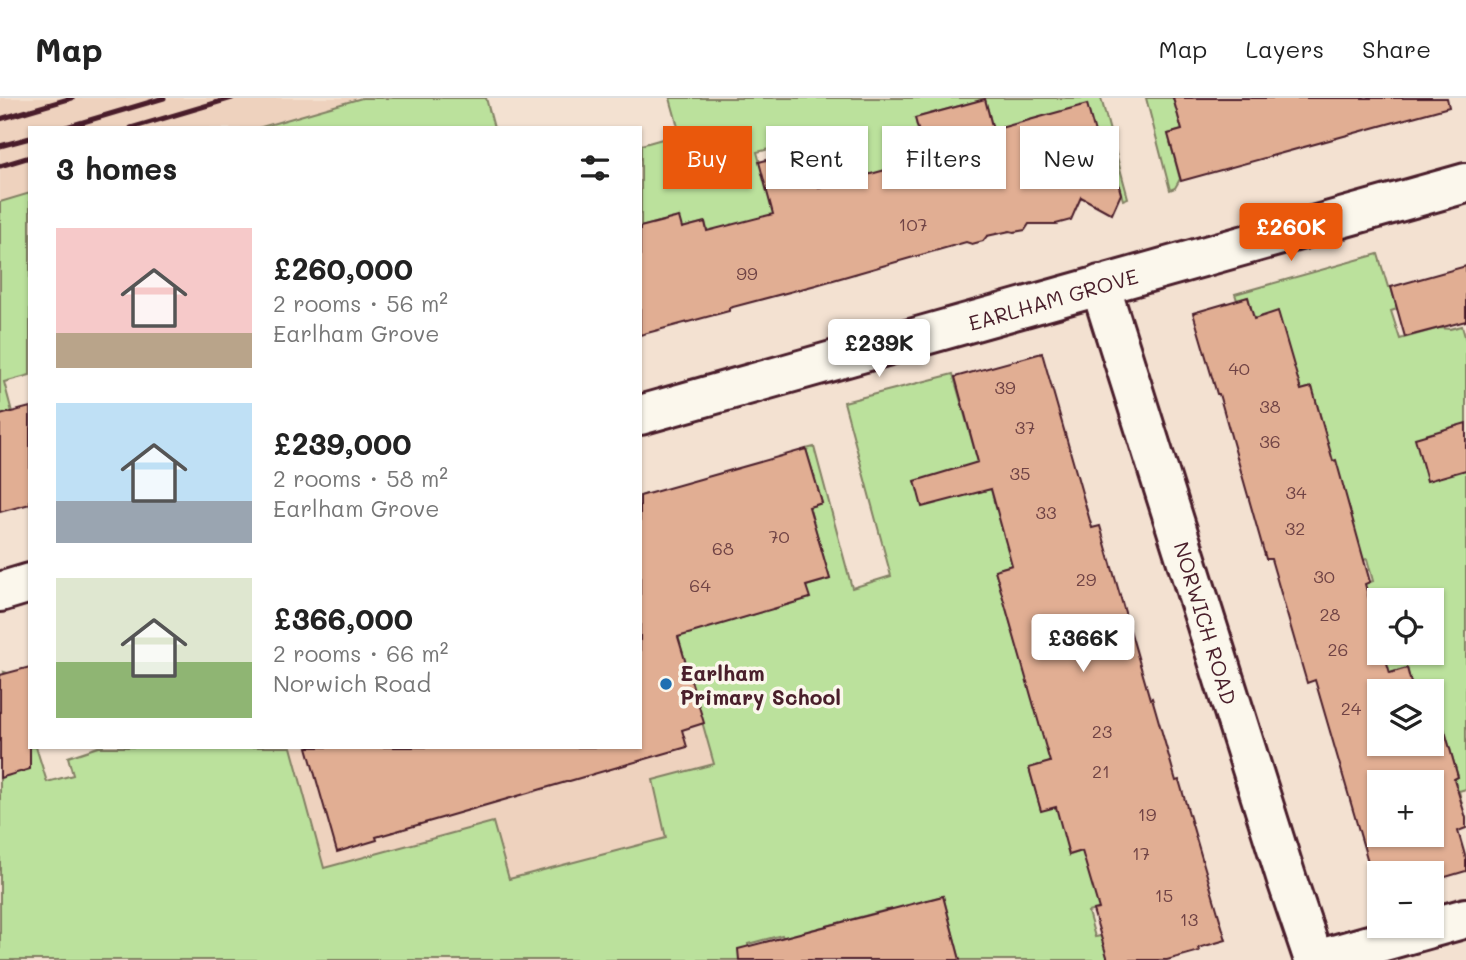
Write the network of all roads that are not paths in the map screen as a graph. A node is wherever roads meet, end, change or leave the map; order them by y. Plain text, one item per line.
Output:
1 (1466, 183) edge
2 (1100, 285) junction
3 (642, 414) edge
4 (28, 584) edge
5 (0, 592) edge
6 (1466, 918) edge
7 (1315, 960) edge

1 - 2 street, EARLHAM GROVE
2 - 3 street, EARLHAM GROVE
2 - 7 street, NORWICH ROAD
4 - 5 street
6 - 7 street

